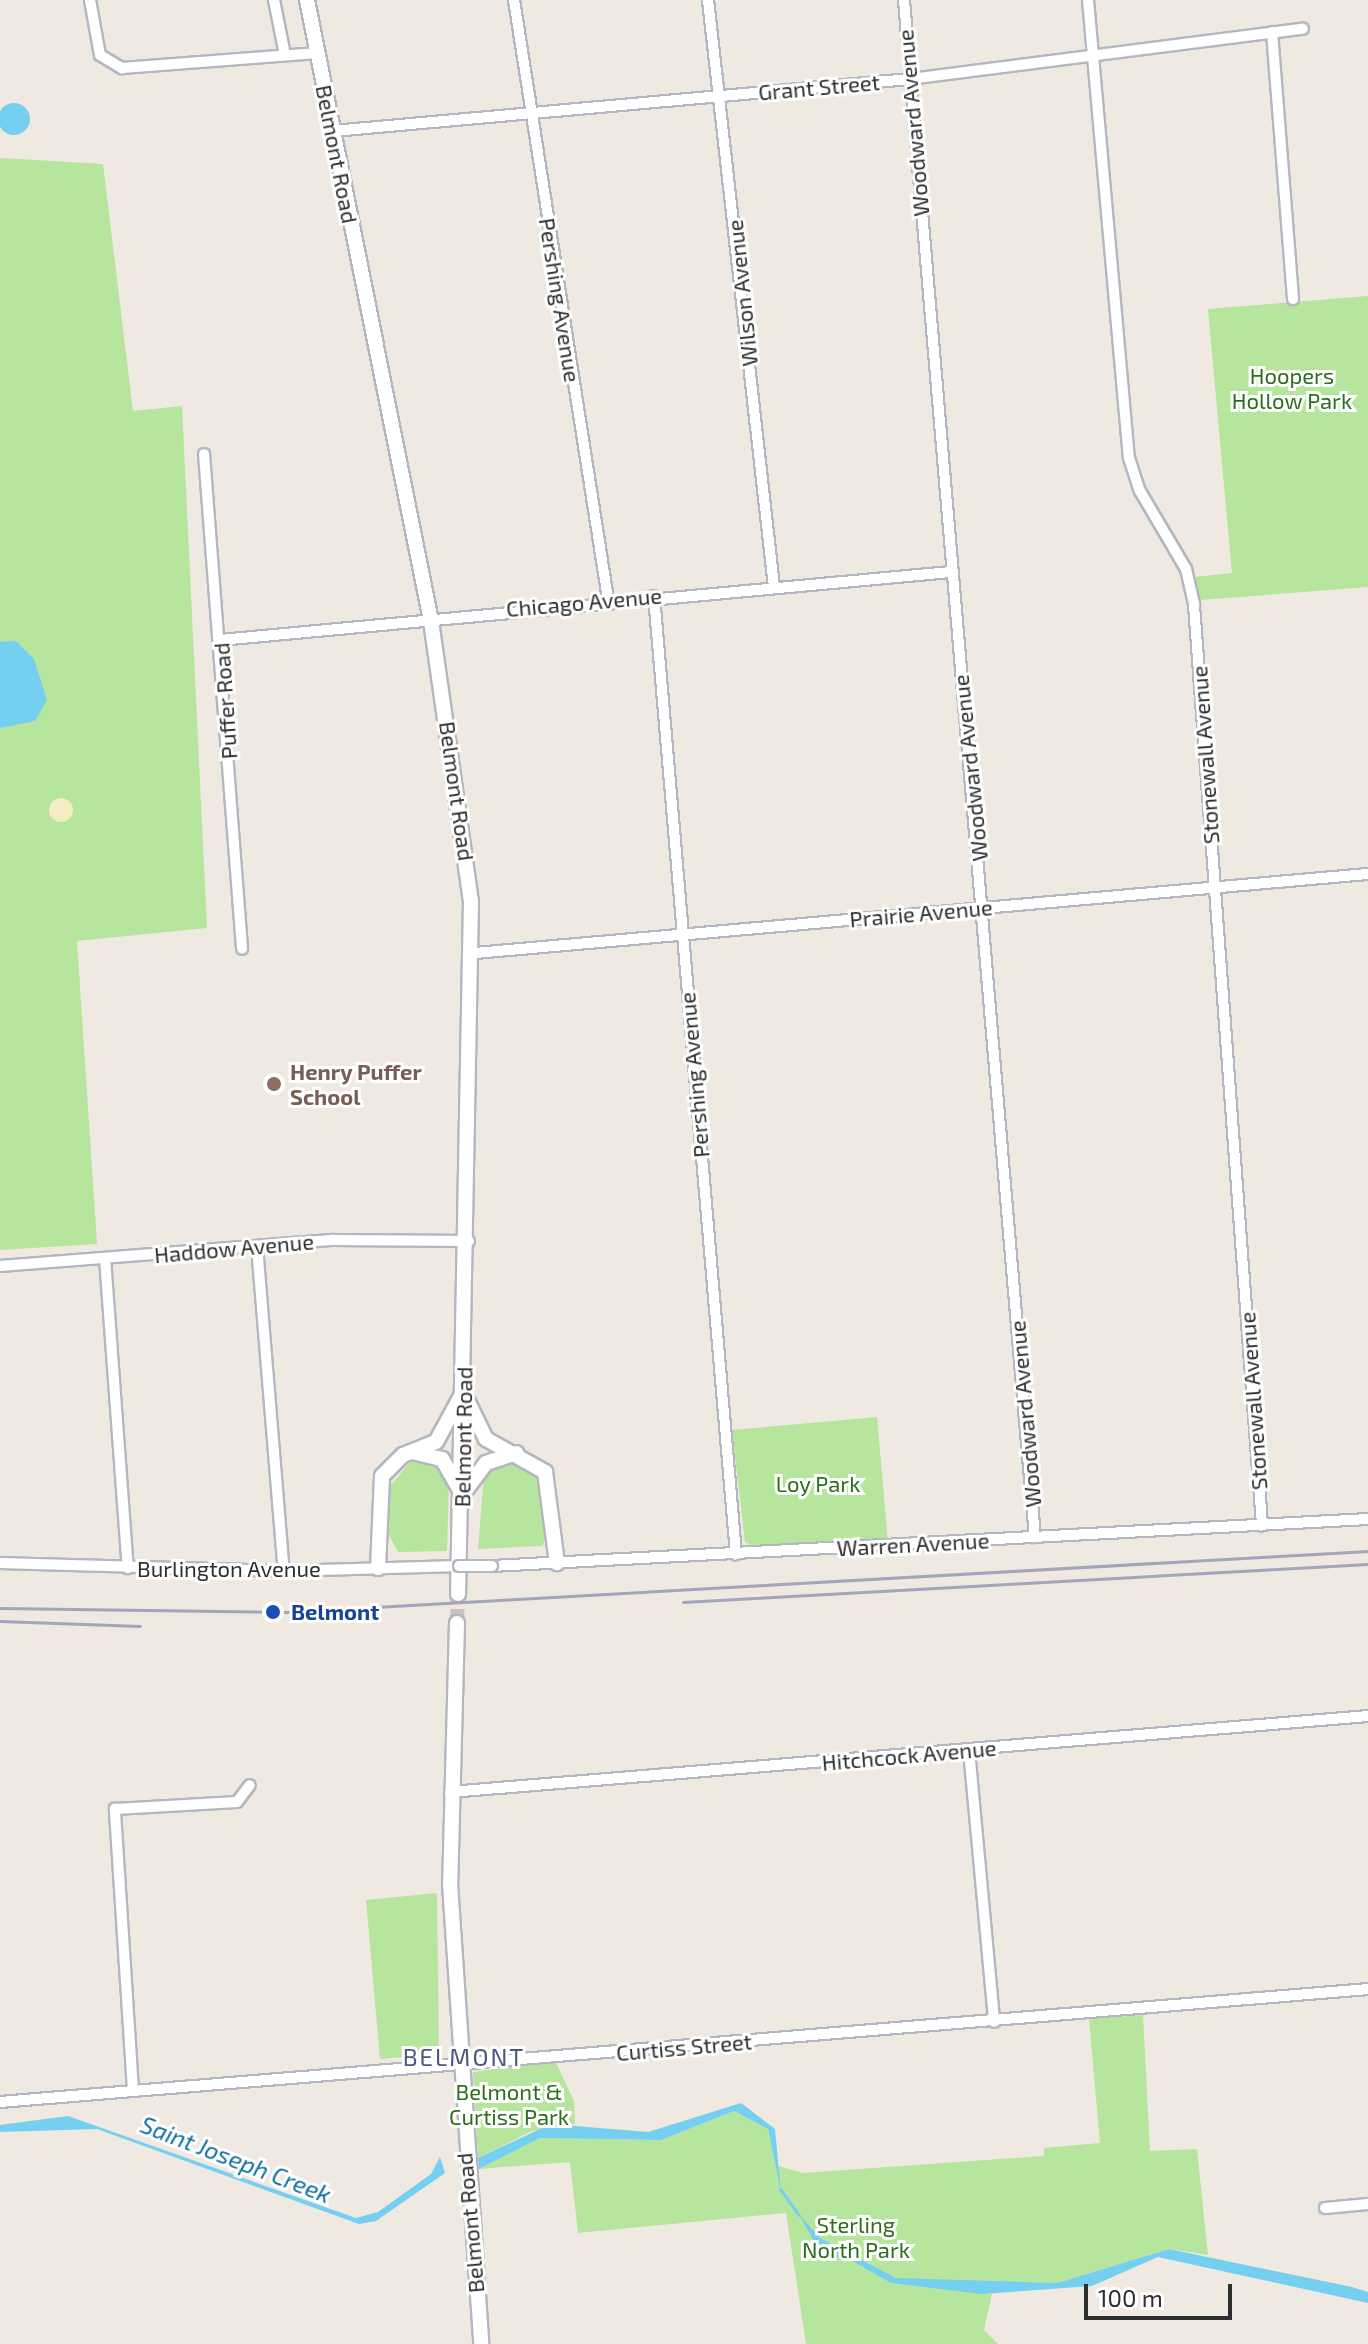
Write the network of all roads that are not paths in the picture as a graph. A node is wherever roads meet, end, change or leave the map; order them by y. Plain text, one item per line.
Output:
1 (90, 0) edge
2 (274, 0) edge
3 (307, 0) edge
4 (514, 0) edge
5 (708, 0) edge
6 (904, 0) edge
7 (1088, 0) edge
8 (1303, 29) dead end
9 (1272, 32) junction
10 (317, 53) junction
11 (1093, 53) junction
12 (285, 55) junction
13 (910, 79) junction
14 (720, 96) junction
15 (530, 110) junction
16 (333, 131) junction
17 (1293, 299) dead end
18 (204, 454) dead end
19 (950, 572) junction
20 (774, 587) junction
21 (654, 596) junction
22 (608, 599) junction
23 (431, 621) junction
24 (220, 640) junction
25 (1368, 874) edge
26 (1214, 887) junction
27 (985, 907) junction
28 (682, 935) junction
29 (242, 949) dead end
30 (475, 953) junction
31 (469, 1241) junction
32 (257, 1246) junction
33 (105, 1258) junction
34 (0, 1266) edge
35 (464, 1389) junction
36 (411, 1453) junction
37 (517, 1453) junction
38 (462, 1495) junction
39 (1368, 1519) edge
40 (1262, 1525) junction
41 (1035, 1537) junction
42 (736, 1554) junction
43 (0, 1563) edge
44 (557, 1563) junction
45 (459, 1566) joint
46 (128, 1568) junction
47 (378, 1568) junction
48 (284, 1571) junction
49 (458, 1594) tunnel mouth
50 (457, 1623) tunnel mouth
51 (1368, 1716) edge
52 (969, 1750) junction
53 (250, 1785) dead end
54 (450, 1792) junction
55 (1368, 1989) edge
56 (994, 2022) junction
57 (459, 2065) junction
58 (133, 2090) junction
59 (0, 2102) edge
60 (1368, 2204) edge
61 (1325, 2208) dead end
62 (481, 2344) edge

1 - 12 street
2 - 12 street
3 - 10 main road, Belmont Road
4 - 15 street, Pershing Avenue
5 - 14 street, Wilson Avenue
6 - 13 street, Woodward Avenue
7 - 11 street, Stonewall Avenue
8 - 9 street, Grant Street
9 - 11 street, Grant Street
9 - 17 street
10 - 12 street
10 - 16 main road, Belmont Road
11 - 13 street, Grant Street
11 - 26 street, Stonewall Avenue
13 - 14 street, Grant Street
13 - 19 street, Woodward Avenue
14 - 15 street, Grant Street
14 - 20 street, Wilson Avenue
15 - 16 street, Grant Street
15 - 22 street, Pershing Avenue
16 - 23 main road, Belmont Road
18 - 24 street, Puffer Road
19 - 20 street, Chicago Avenue
19 - 27 street, Woodward Avenue
20 - 21 street, Chicago Avenue
21 - 22 street, Chicago Avenue
21 - 28 street, Pershing Avenue
22 - 23 street, Chicago Avenue
23 - 24 street, Chicago Avenue
23 - 30 main road, Belmont Road
24 - 29 street, Puffer Road
25 - 26 street, Prairie Avenue
26 - 27 street, Prairie Avenue
26 - 40 street, Stonewall Avenue
27 - 28 street, Prairie Avenue
27 - 41 street, Woodward Avenue
28 - 30 street, Prairie Avenue
28 - 42 street, Pershing Avenue
30 - 31 main road, Belmont Road
31 - 32 street, Haddow Avenue
31 - 35 main road, Belmont Road
32 - 33 street, Haddow Avenue
32 - 48 street
33 - 34 street, Haddow Avenue
33 - 46 street
35 - 36 main road
35 - 37 main road
35 - 38 main road, Belmont Road
36 - 38 main road
36 - 47 main road
37 - 38 main road
37 - 44 main road
38 - 49 main road, Belmont Road
39 - 40 street, Warren Avenue
40 - 41 street, Warren Avenue
41 - 42 street, Warren Avenue
42 - 44 street, Warren Avenue
43 - 46 street, Burlington Avenue
44 - 45 street, Warren Avenue, bridge
45 - 47 street, Burlington Avenue
46 - 48 street, Burlington Avenue
47 - 48 street, Burlington Avenue
50 - 54 main road, Belmont Road
51 - 52 street, Hitchcock Avenue
52 - 54 street, Hitchcock Avenue
52 - 56 street
53 - 58 street
54 - 57 main road, Belmont Road
55 - 56 street, Curtiss Street
56 - 57 street, Curtiss Street
57 - 58 street, Curtiss Street
57 - 62 main road, Belmont Road
58 - 59 street, Curtiss Street
60 - 61 street

